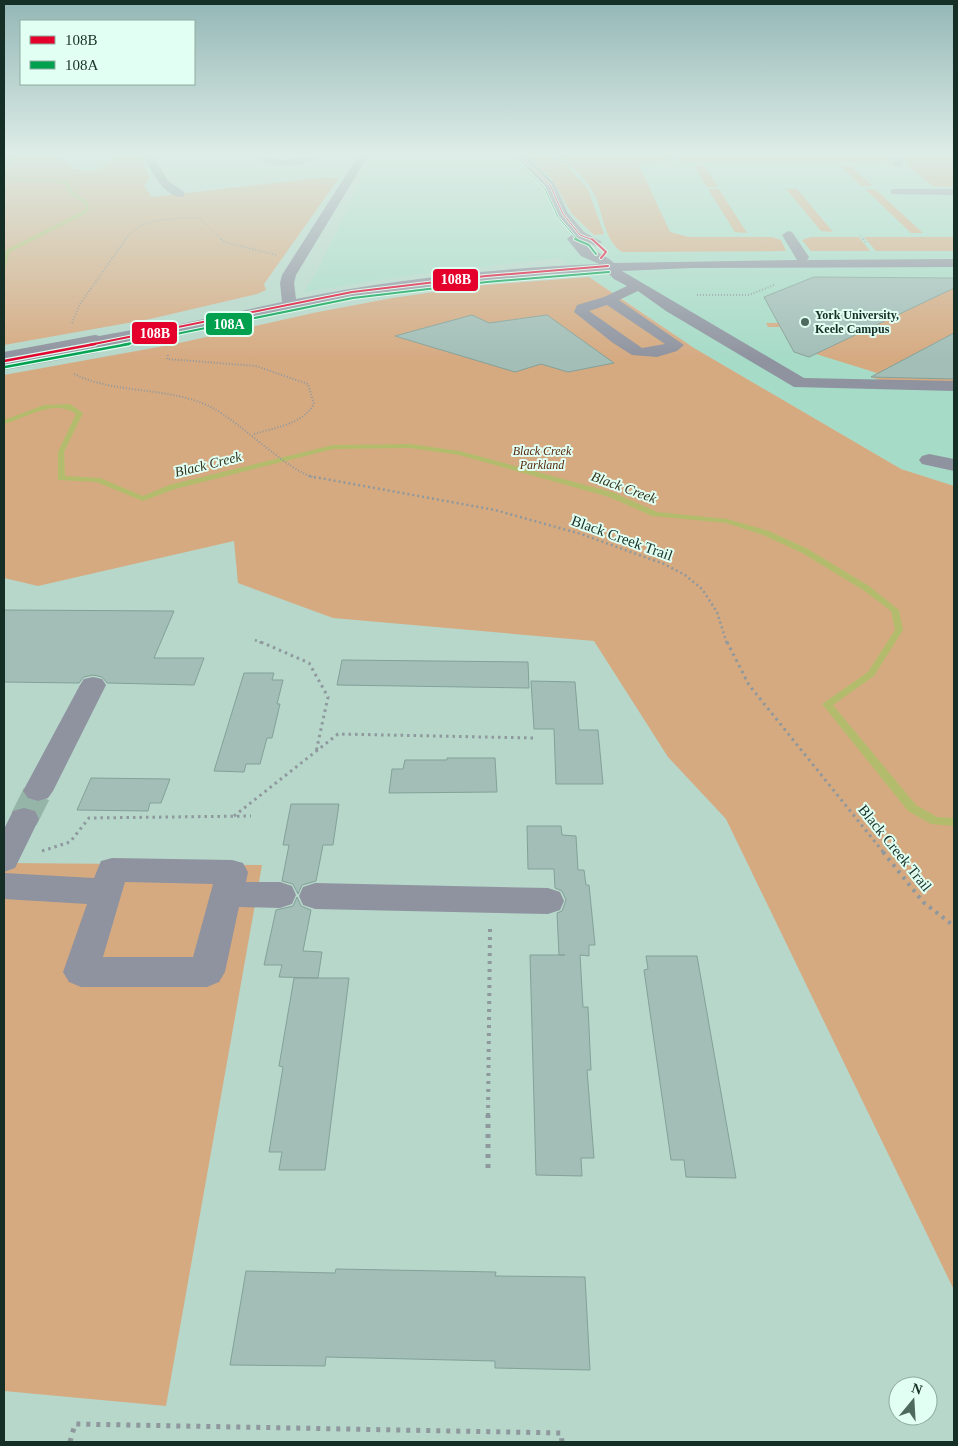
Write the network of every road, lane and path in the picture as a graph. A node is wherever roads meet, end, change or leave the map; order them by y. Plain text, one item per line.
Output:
1 (321, 223) edge
2 (571, 223) edge
3 (788, 235) dead end
4 (802, 257) junction
5 (954, 257) edge
6 (605, 262) junction
7 (954, 263) edge
8 (638, 286) junction
9 (609, 300) junction
10 (289, 304) junction
11 (169, 353) dead end
12 (4, 361) edge
13 (954, 386) edge
14 (254, 434) dead end
15 (268, 448) dead end
16 (929, 460) dead end
17 (954, 465) edge
18 (255, 640) dead end
19 (93, 685) dead end
20 (533, 738) dead end
21 (316, 752) junction
22 (38, 791) tunnel mouth
23 (234, 816) junction
24 (251, 816) dead end
25 (24, 819) tunnel mouth
26 (6, 855) edge
27 (4, 886) edge
28 (107, 892) junction
29 (226, 894) junction
30 (280, 895) dead end
31 (315, 896) dead end
32 (491, 900) junction
33 (548, 901) dead end
34 (954, 926) edge
35 (488, 1168) dead end
36 (70, 1442) edge
37 (562, 1442) edge

1 - 10 street
2 - 6 street
3 - 4 street
4 - 5 street
4 - 6 street
6 - 7 street
6 - 8 street
6 - 10 street
8 - 9 street
8 - 13 street
9 - 9 street
10 - 12 street, bridge
11 - 14 path
15 - 34 path, Black Creek Trail
16 - 17 street
18 - 21 path
19 - 22 street
20 - 21 path
21 - 23 path
23 - 24 path
23 - 26 path
25 - 26 street
27 - 28 street
28 - 29 street
28 - 29 street
29 - 30 street
31 - 32 street
32 - 33 street
32 - 35 path
36 - 37 path

